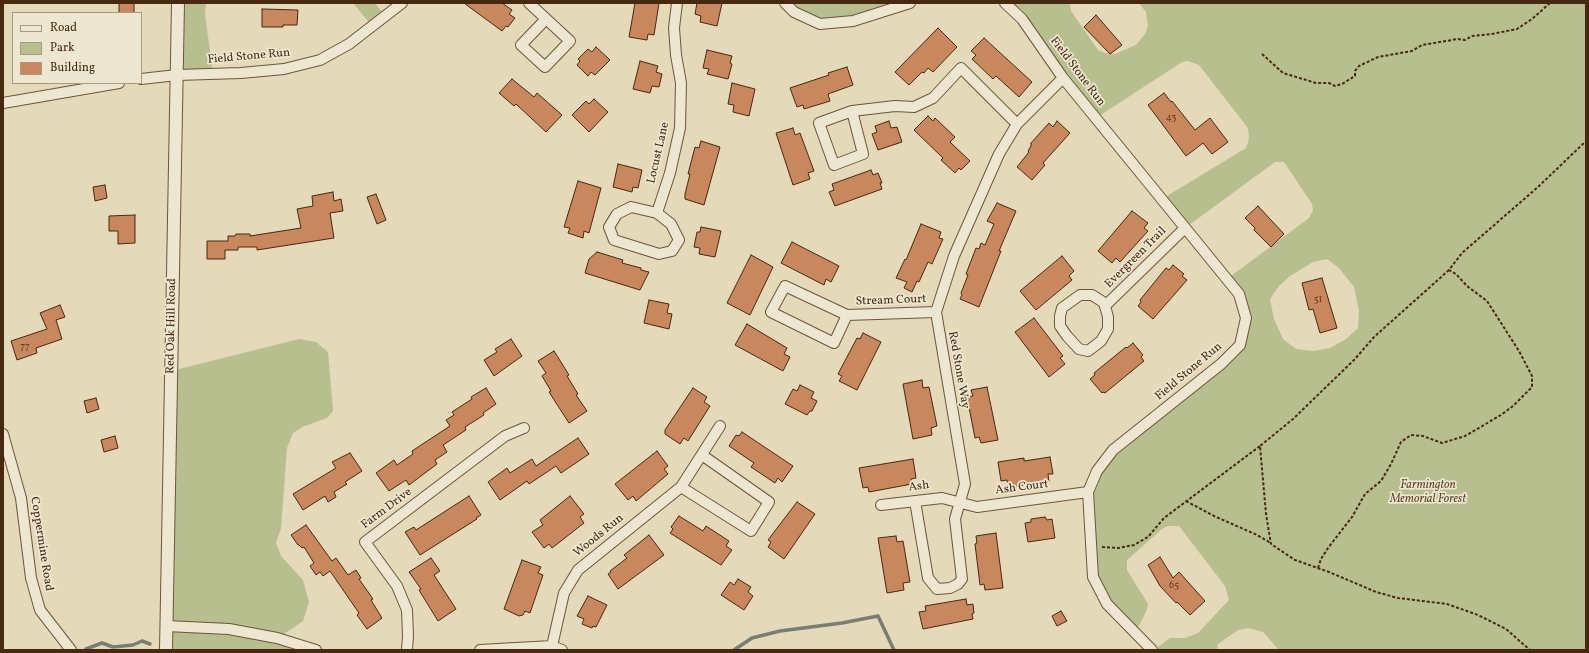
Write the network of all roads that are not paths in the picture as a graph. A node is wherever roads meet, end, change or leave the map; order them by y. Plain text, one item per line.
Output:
1 (178, 3) edge
2 (402, 3) edge
3 (529, 3) edge
4 (677, 3) edge
5 (785, 3) edge
6 (910, 3) edge
7 (1005, 3) edge
8 (546, 19) junction
9 (177, 75) junction
10 (1063, 78) junction
11 (142, 79) edge
12 (113, 84) edge
13 (3, 103) edge
14 (852, 112) junction
15 (1017, 124) junction
16 (657, 213) junction
17 (1185, 228) junction
18 (1105, 306) junction
19 (936, 312) junction
20 (847, 315) junction
21 (720, 426) dead end
22 (524, 428) dead end
23 (3, 434) edge
24 (702, 455) junction
25 (681, 487) junction
26 (1088, 492) junction
27 (915, 501) junction
28 (960, 502) junction
29 (881, 504) dead end
30 (166, 626) junction
31 (552, 646) junction
32 (64, 648) edge
33 (166, 650) edge
34 (316, 650) edge
35 (407, 650) edge
36 (480, 650) edge
37 (562, 650) edge
38 (1152, 650) edge

1 - 9 street, Red Oak Hill Road
2 - 9 street, Field Stone Run
3 - 8 street
4 - 16 street, Locust Lane
5 - 6 street
7 - 10 street, Field Stone Run
8 - 8 street
9 - 11 street, Field Stone Run
9 - 30 street, Red Oak Hill Road
10 - 15 street, Red Stone Way
10 - 17 street, Field Stone Run
12 - 13 street
14 - 14 street
14 - 15 street
15 - 19 street, Red Stone Way
16 - 16 street
17 - 18 street, Evergreen Trail
17 - 26 street, Field Stone Run
18 - 18 street, Evergreen Trail
19 - 20 street, Stream Court
19 - 28 street, Red Stone Way
20 - 20 street, Stream Court
21 - 24 street, Woods Run
22 - 35 street, Farm Drive
23 - 32 street, Coppermine Road
24 - 25 street, Woods Run
24 - 25 street
25 - 31 street, Woods Run
26 - 28 street, Ash Court
26 - 38 street, Field Stone Run
27 - 28 street, Ash
27 - 28 street, Red Stone Way
27 - 29 street, Ash
30 - 33 street, Red Oak Hill Road
30 - 34 street
31 - 36 street
31 - 37 street

